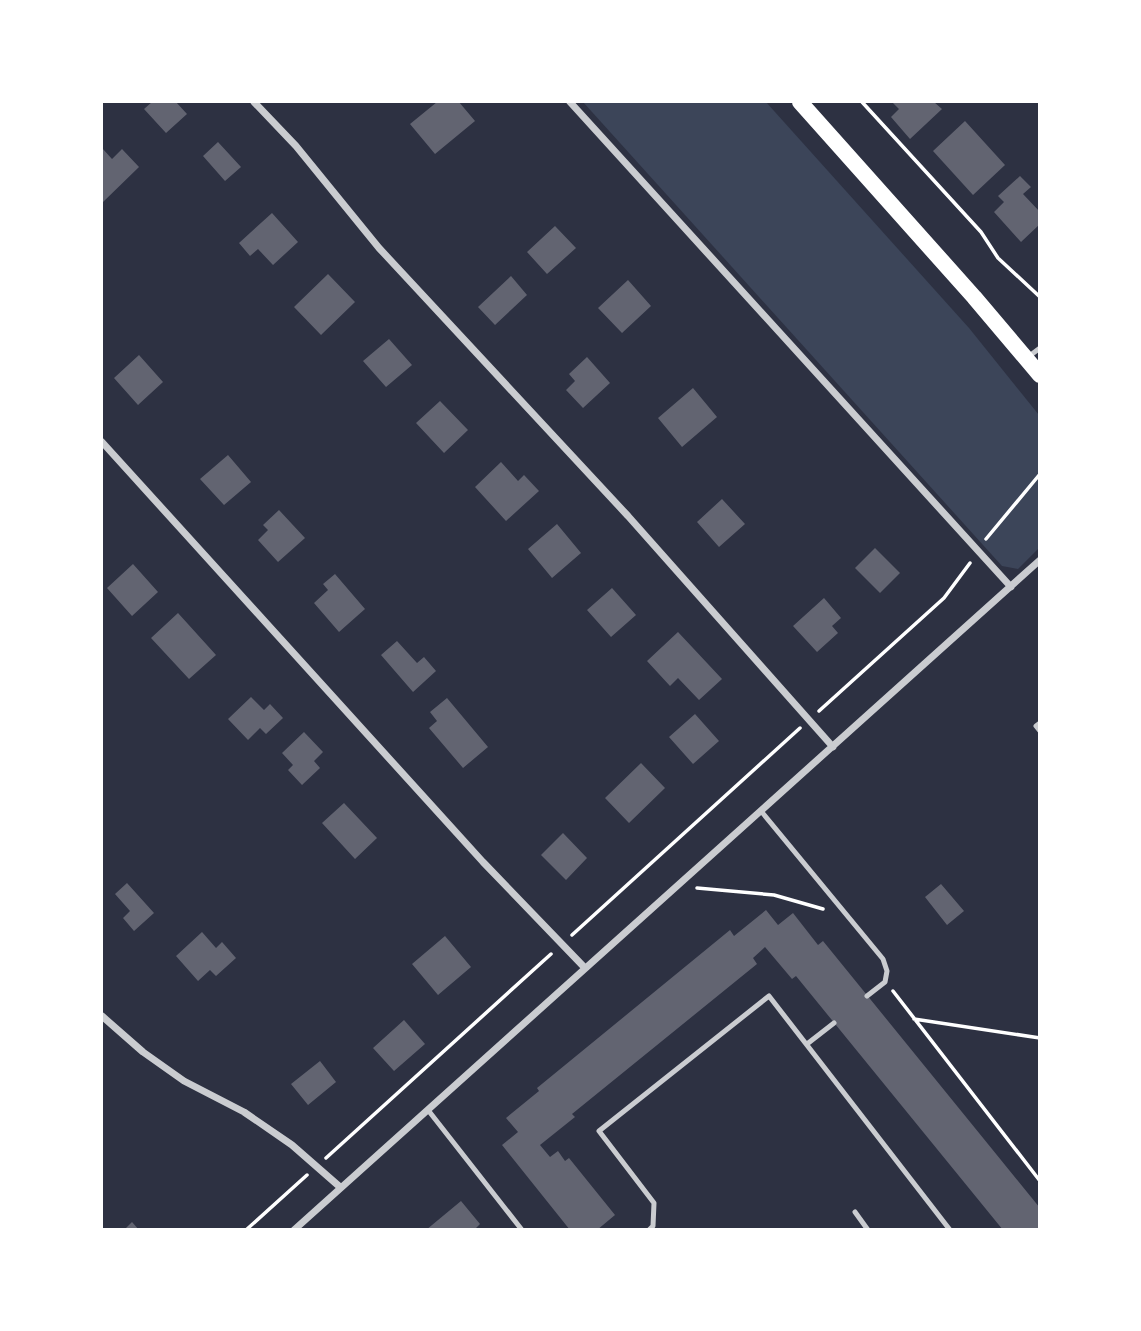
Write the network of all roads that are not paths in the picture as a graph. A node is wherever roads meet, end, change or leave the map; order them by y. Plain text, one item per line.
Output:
1 (254, 102) edge
2 (570, 102) edge
3 (800, 102) edge
4 (1040, 348) edge
5 (1026, 359) junction
6 (1040, 375) edge
7 (102, 442) edge
8 (1040, 560) edge
9 (1011, 587) junction
10 (1040, 723) edge
11 (1040, 731) edge
12 (833, 747) junction
13 (761, 811) junction
14 (585, 968) junction
15 (867, 996) dead end
16 (102, 1016) edge
17 (834, 1023) dead end
18 (807, 1044) junction
19 (428, 1110) junction
20 (340, 1187) junction
21 (855, 1212) dead end
22 (294, 1230) edge
23 (523, 1230) edge
24 (649, 1230) edge
25 (868, 1230) edge
26 (950, 1230) edge

1 - 12 street
2 - 9 street
3 - 5 main road
4 - 5 lane
5 - 6 main road
7 - 14 street
8 - 9 street
9 - 12 street
10 - 11 lane
12 - 13 street
13 - 14 street
13 - 15 lane
14 - 19 street
16 - 20 street
17 - 18 lane
18 - 24 lane
18 - 26 lane
19 - 20 street
19 - 23 lane
20 - 22 street
21 - 25 lane

